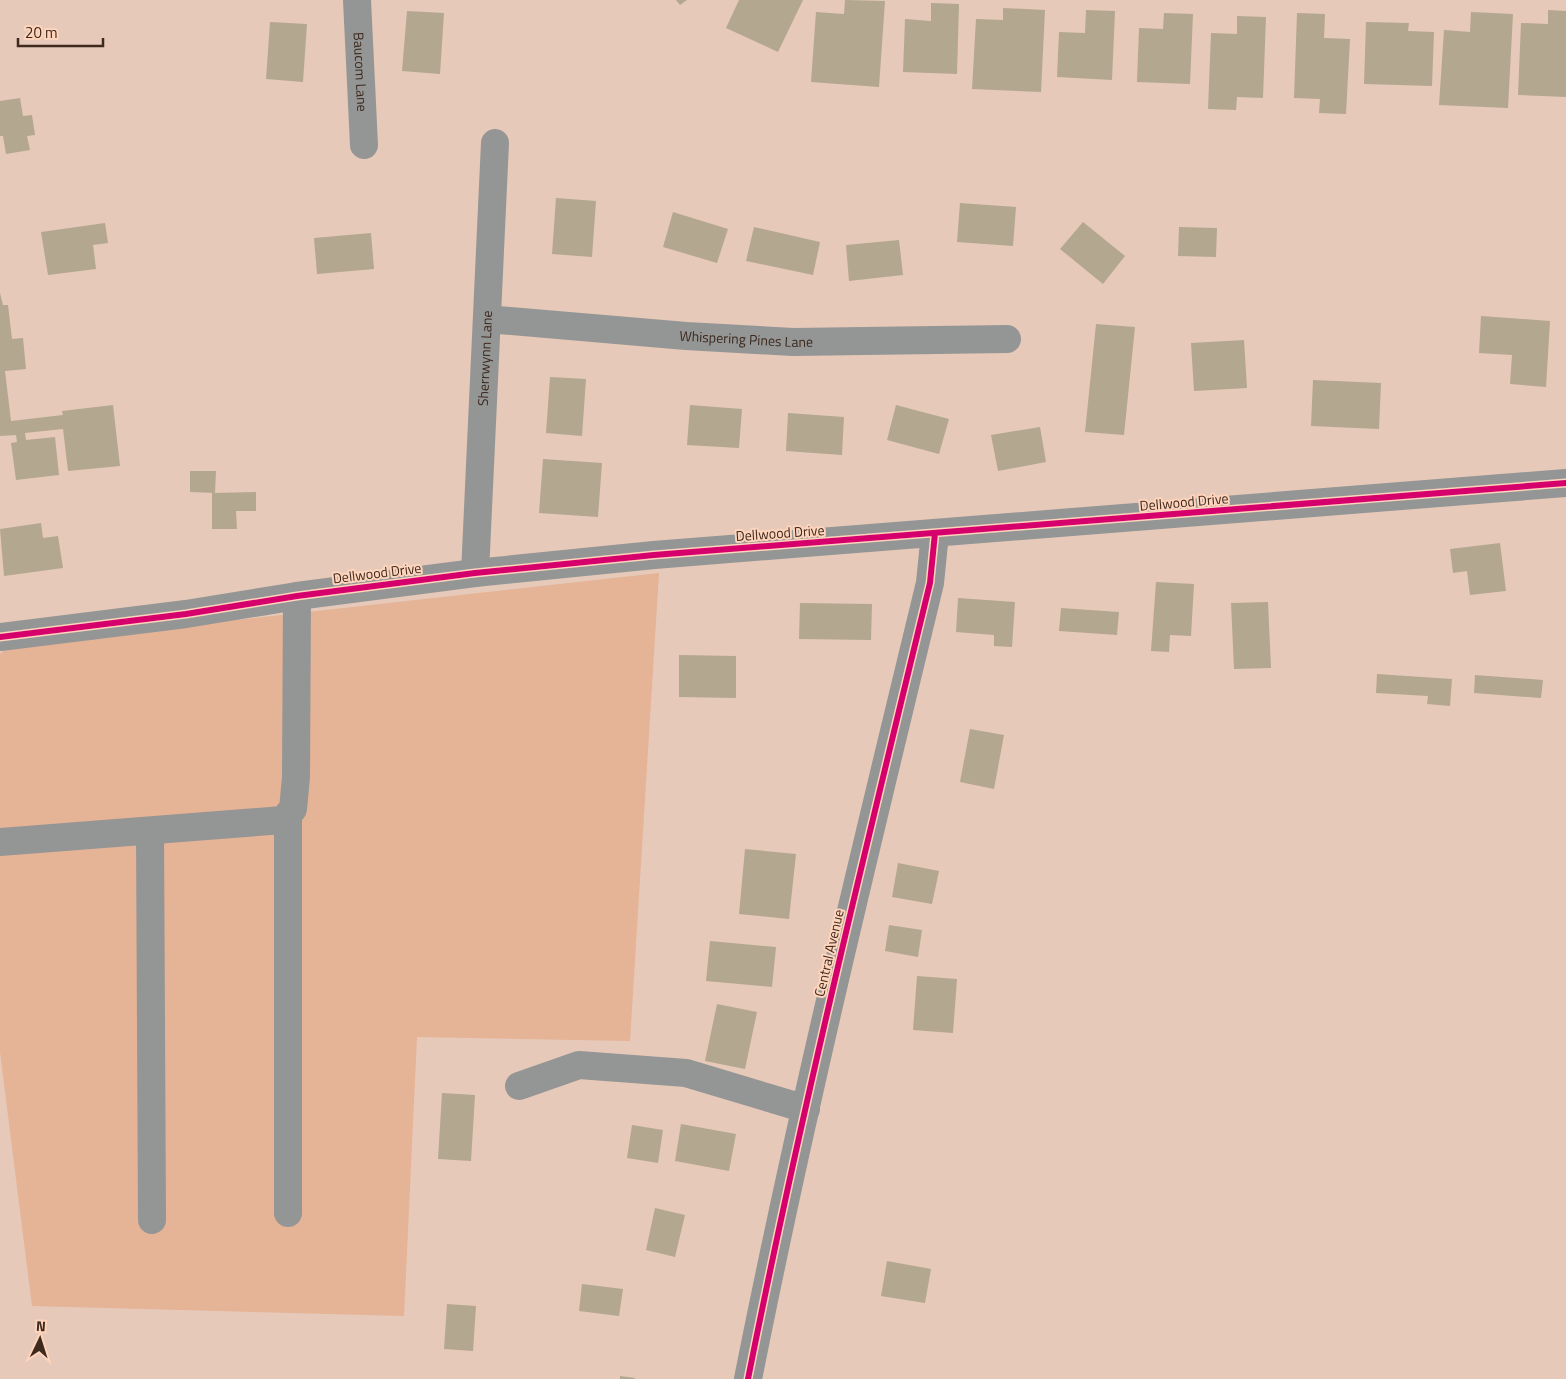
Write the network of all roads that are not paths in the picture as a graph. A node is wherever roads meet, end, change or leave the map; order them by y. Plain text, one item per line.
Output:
1 (357, 0) edge
2 (496, 143) dead end
3 (364, 145) dead end
4 (487, 319) junction
5 (1007, 339) dead end
6 (1566, 483) edge
7 (935, 534) junction
8 (475, 573) junction
9 (297, 596) junction
10 (0, 637) edge
11 (288, 815) junction
12 (150, 830) junction
13 (0, 842) edge
14 (520, 1086) dead end
15 (806, 1108) junction
16 (288, 1213) dead end
17 (152, 1220) dead end
18 (748, 1379) edge

1 - 3 street, Baucom Lane
2 - 4 street, Sherrwynn Lane
4 - 5 street, Whispering Pines Lane
4 - 8 street, Sherrwynn Lane
6 - 7 street, Dellwood Drive
7 - 8 street, Dellwood Drive
7 - 15 street, Central Avenue
8 - 9 street, Dellwood Drive
9 - 10 street, Dellwood Drive
9 - 11 street
11 - 12 street
11 - 16 street
12 - 13 street
12 - 17 street
14 - 15 street
15 - 18 street, Central Avenue

